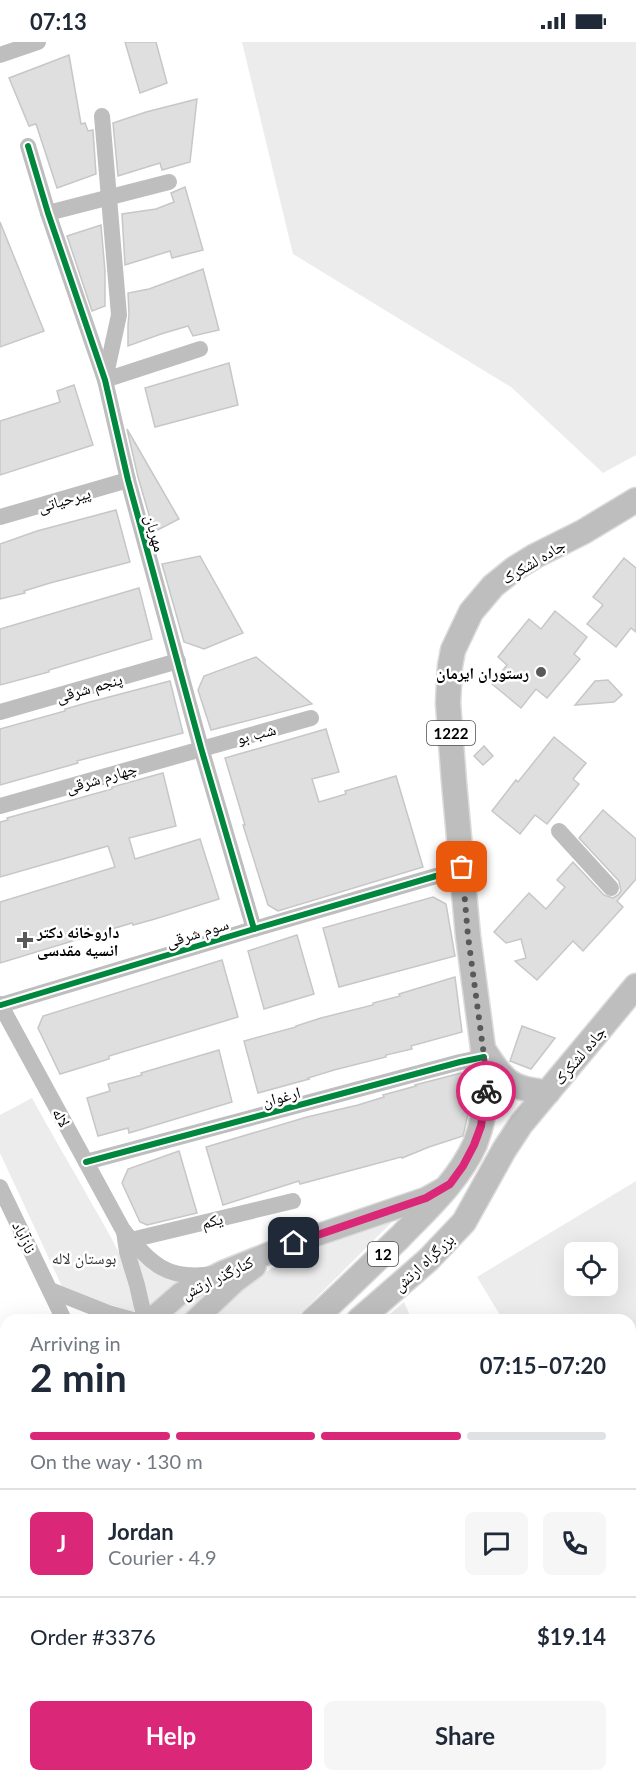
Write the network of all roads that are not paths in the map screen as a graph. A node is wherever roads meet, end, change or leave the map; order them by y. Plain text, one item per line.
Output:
1 (38, 42) edge
2 (0, 55) edge
3 (102, 116) dead end
4 (28, 146) dead end
5 (169, 182) dead end
6 (110, 198) junction
7 (48, 213) junction
8 (200, 349) dead end
9 (105, 380) junction
10 (128, 480) junction
11 (636, 500) edge
12 (0, 517) edge
13 (177, 661) junction
14 (0, 712) edge
15 (312, 718) dead end
16 (201, 748) junction
17 (0, 806) edge
18 (559, 831) dead end
19 (436, 876) dead end
20 (612, 888) dead end
21 (254, 928) junction
22 (636, 986) edge
23 (0, 1005) edge
24 (483, 1052) junction
25 (548, 1092) junction
26 (521, 1124) joint
27 (474, 1145) joint
28 (86, 1162) junction
29 (450, 1184) junction
30 (0, 1187) edge
31 (479, 1197) junction
32 (293, 1201) dead end
33 (127, 1235) junction
34 (277, 1250) junction
35 (222, 1272) junction
36 (50, 1290) junction
37 (61, 1314) edge
38 (112, 1314) edge
39 (144, 1314) edge
40 (157, 1314) edge
41 (201, 1314) edge
42 (320, 1314) edge
43 (366, 1314) edge

1 - 2 street
3 - 6 street
4 - 7 street, مهربان
5 - 6 street
6 - 7 street
6 - 9 street
7 - 9 street, مهربان
8 - 9 street
9 - 10 street, مهربان
10 - 12 street, پیرحیاتی
10 - 13 street, مهربان
11 - 24 highway, جاده لشکرک / 1222
13 - 14 street, پنجم شرقی
13 - 16 street, مهربان
15 - 16 street, شب بو
16 - 17 street, چهارم شرقی
16 - 21 street, مهربان
18 - 20 street
19 - 21 street, سوم شرقی
21 - 23 street, سوم شرقی
22 - 25 highway, جاده لشکرک
23 - 28 street, لاله
24 - 25 highway, 1222
24 - 27 highway, جاده لشکرک / 1222
24 - 28 street, ارغوان
25 - 26 highway, جاده لشکرک
26 - 31 highway, بزرگراه ارتش
27 - 29 highway, کنارگذر ارتش / 1222
28 - 33 street, لاله
29 - 31 highway
29 - 34 main road, کنارگذر ارتش
29 - 42 highway, بزرگراه ارتش / 12
30 - 36 street, نازآباد
31 - 43 highway, بزرگراه ارتش / 12
32 - 33 street, یکم
33 - 35 street, لاله
33 - 39 street, لاله
34 - 35 main road, کنارگذر ارتش
34 - 41 main road
35 - 40 main road, کنارگذر ارتش
36 - 37 street, نازآباد
36 - 38 street

